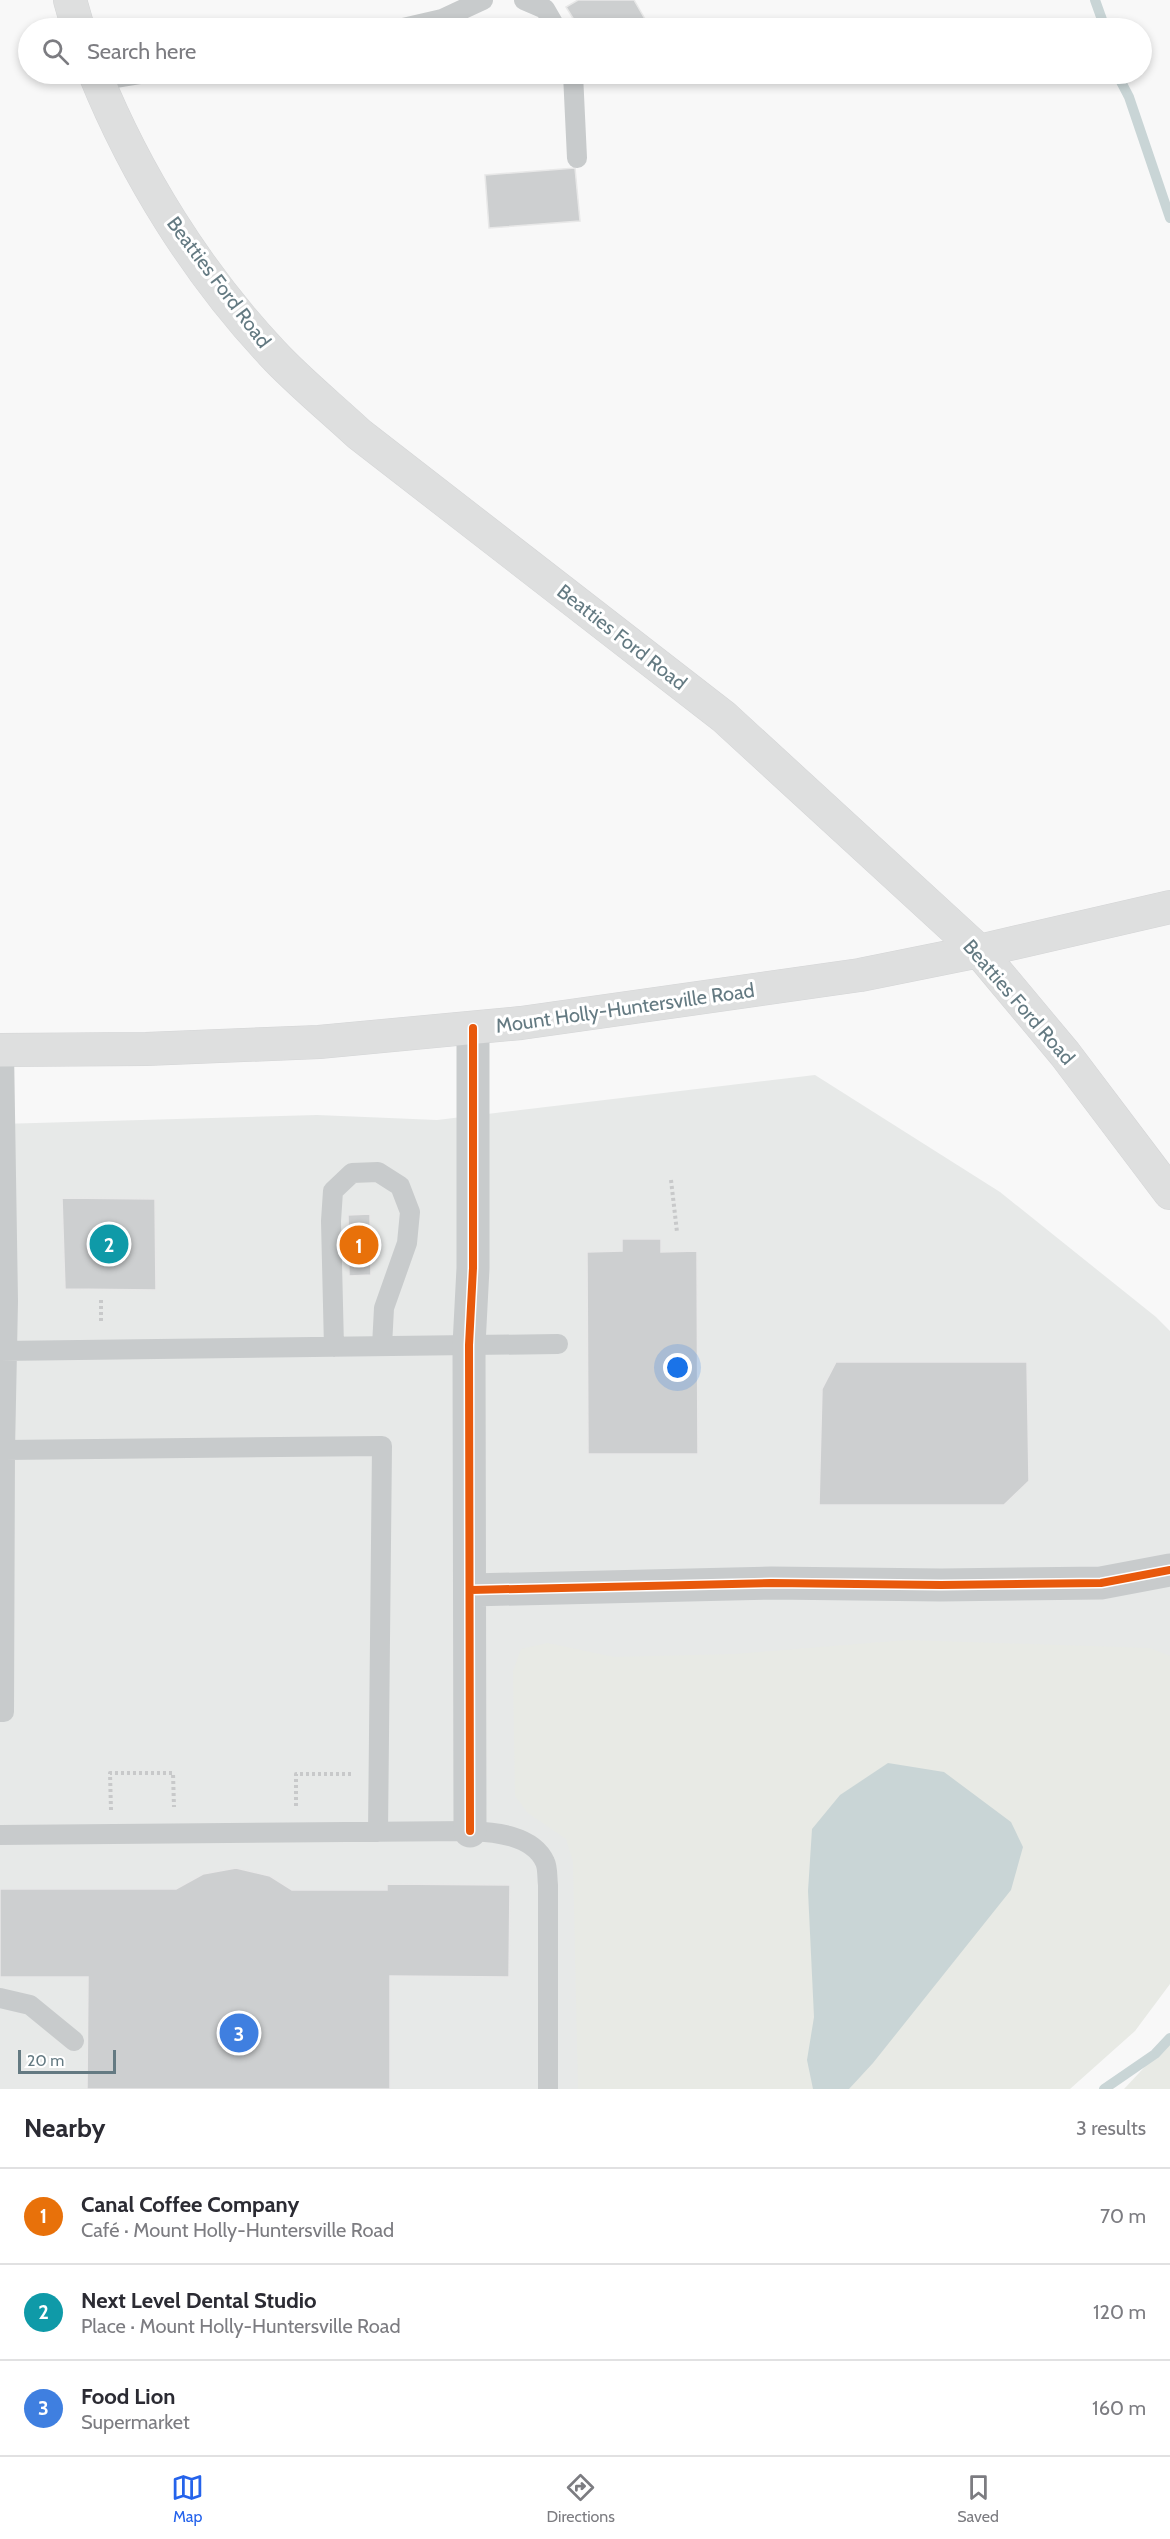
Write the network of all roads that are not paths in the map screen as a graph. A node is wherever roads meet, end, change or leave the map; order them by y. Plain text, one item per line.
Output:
1 (70, 0) edge
2 (483, 0) edge
3 (524, 0) edge
4 (75, 18) edge
5 (444, 18) edge
6 (550, 18) edge
7 (99, 84) edge
8 (574, 84) edge
9 (578, 158) dead end
10 (1170, 907) edge
11 (979, 951) junction
12 (473, 1028) junction
13 (2, 1050) edge
14 (1170, 1193) edge
15 (558, 1344) dead end
16 (469, 1345) junction
17 (382, 1346) junction
18 (334, 1347) junction
19 (3, 1351) edge
20 (5, 1450) junction
21 (1170, 1569) edge
22 (471, 1590) junction
23 (0, 1712) edge
24 (470, 1831) junction
25 (378, 1832) junction
26 (0, 1835) edge
27 (0, 1998) edge
28 (74, 2041) dead end
29 (548, 2089) edge

1 - 4 main road
2 - 5 lane
3 - 6 lane
7 - 11 main road, Beatties Ford Road
8 - 9 lane
10 - 11 main road, Mount Holly-Huntersville Road
11 - 12 main road, Mount Holly-Huntersville Road
11 - 14 main road, Beatties Ford Road
12 - 13 main road, Mount Holly-Huntersville Road
12 - 16 street
13 - 19 lane
15 - 16 lane
16 - 17 lane
16 - 22 street
17 - 18 lane
17 - 18 lane
18 - 19 lane
19 - 20 lane
20 - 23 lane
20 - 25 lane
21 - 22 street
22 - 24 street
24 - 25 lane
24 - 29 lane
25 - 26 lane
27 - 28 lane

